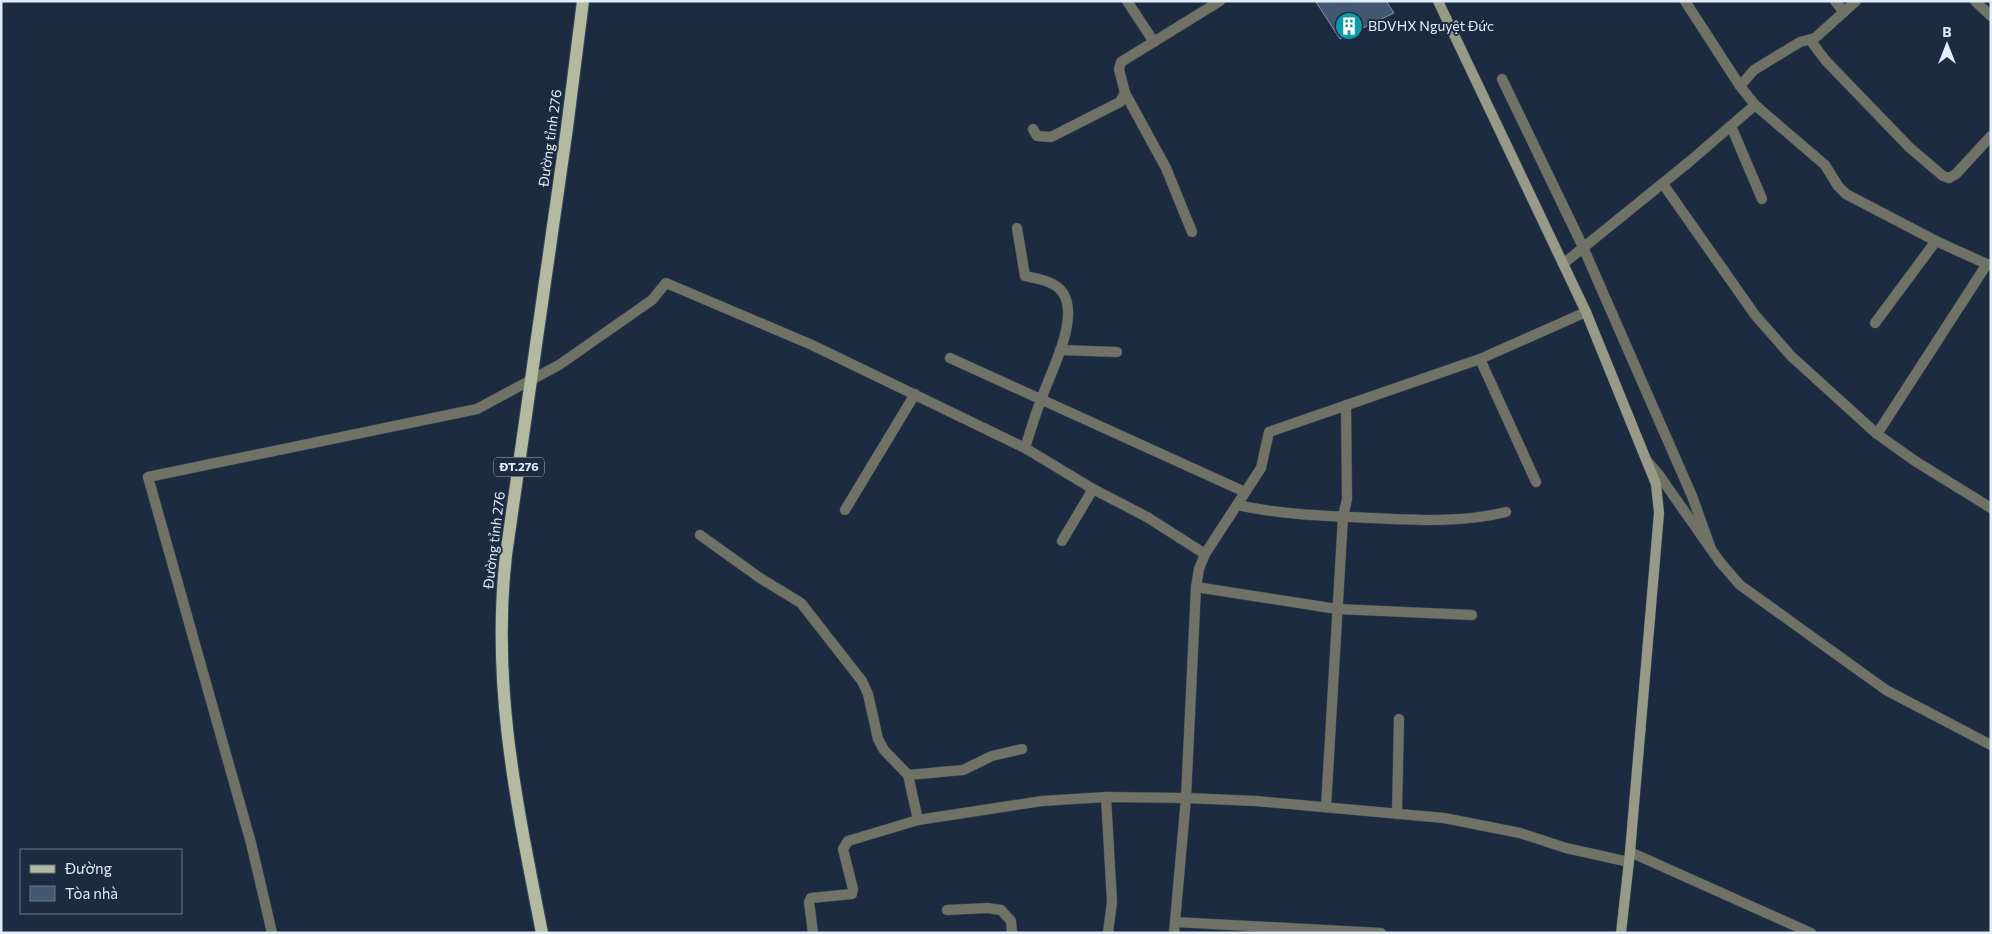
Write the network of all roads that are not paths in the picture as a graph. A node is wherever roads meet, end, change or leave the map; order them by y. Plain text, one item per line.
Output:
1 (582, 1) edge
2 (1127, 1) edge
3 (1220, 1) edge
4 (1438, 1) edge
5 (1685, 1) edge
6 (1835, 1) edge
7 (1856, 1) edge
8 (1975, 1) edge
9 (1844, 12) junction
10 (1991, 16) edge
11 (1810, 40) junction
12 (1154, 42) junction
13 (1502, 79) dead end
14 (1740, 86) junction
15 (1125, 93) junction
16 (1755, 105) junction
17 (1731, 126) junction
18 (1033, 129) dead end
19 (1991, 136) edge
20 (1663, 184) junction
21 (1762, 199) dead end
22 (1017, 228) dead end
23 (1192, 232) dead end
24 (1936, 242) junction
25 (1583, 247) junction
26 (1563, 264) junction
27 (1989, 265) edge
28 (1586, 312) junction
29 (1876, 323) dead end
30 (1060, 350) junction
31 (1117, 352) dead end
32 (950, 358) dead end
33 (1480, 359) junction
34 (530, 380) junction
35 (914, 394) junction
36 (1041, 400) junction
37 (1346, 405) junction
38 (1877, 434) junction
39 (1025, 448) junction
40 (1648, 462) junction
41 (1536, 482) dead end
42 (1092, 489) junction
43 (1245, 492) junction
44 (1237, 505) junction
45 (1991, 508) edge
46 (845, 510) dead end
47 (1506, 512) dead end
48 (1343, 517) junction
49 (700, 535) dead end
50 (1062, 541) dead end
51 (1711, 549) junction
52 (1205, 554) junction
53 (1196, 587) junction
54 (1337, 609) junction
55 (1472, 615) dead end
56 (1399, 719) dead end
57 (1991, 745) edge
58 (1022, 749) dead end
59 (908, 775) junction
60 (1106, 797) junction
61 (1186, 798) junction
62 (1326, 808) junction
63 (1397, 814) junction
64 (918, 820) junction
65 (1630, 857) junction
66 (947, 910) dead end
67 (1174, 928) edge
68 (272, 933) edge
69 (542, 933) edge
70 (813, 933) edge
71 (1012, 933) edge
72 (1108, 933) edge
73 (1381, 933) edge
74 (1621, 933) edge
75 (1811, 933) edge

1 - 34 main road, Đường tỉnh 276 / ĐT.276
2 - 12 street
3 - 12 street
4 - 26 main road
5 - 14 street
6 - 9 street
7 - 9 street
8 - 10 street
9 - 11 street
11 - 14 street
11 - 19 street
12 - 15 street
13 - 25 street
14 - 16 street
15 - 18 street
15 - 23 street
16 - 17 street
16 - 24 street
17 - 20 street
17 - 21 street
20 - 25 street
20 - 38 street
22 - 30 street
24 - 27 street
24 - 29 street
25 - 26 street
25 - 51 street
26 - 28 main road
27 - 38 street
28 - 33 street
28 - 40 main road
30 - 31 street
30 - 36 street
32 - 36 street
33 - 37 street
33 - 41 street
34 - 35 street
34 - 68 street
34 - 69 main road, Đường tỉnh 276 / ĐT.276
35 - 39 street
35 - 46 street
36 - 39 street
36 - 43 street
37 - 43 street
37 - 48 street
38 - 45 street
39 - 42 street
40 - 51 street
40 - 65 main road
42 - 50 street
42 - 52 street
43 - 44 street
44 - 48 street
44 - 52 street
47 - 48 street
48 - 54 street
49 - 59 street
51 - 57 street
52 - 53 street
53 - 54 street
53 - 61 street
54 - 55 street
54 - 62 street
56 - 63 street
58 - 59 street
59 - 64 street
60 - 61 street
60 - 64 street
60 - 72 street
61 - 62 street
61 - 67 street
62 - 63 street
63 - 65 street
64 - 70 street
65 - 74 main road
65 - 75 street
66 - 71 street
67 - 73 street

